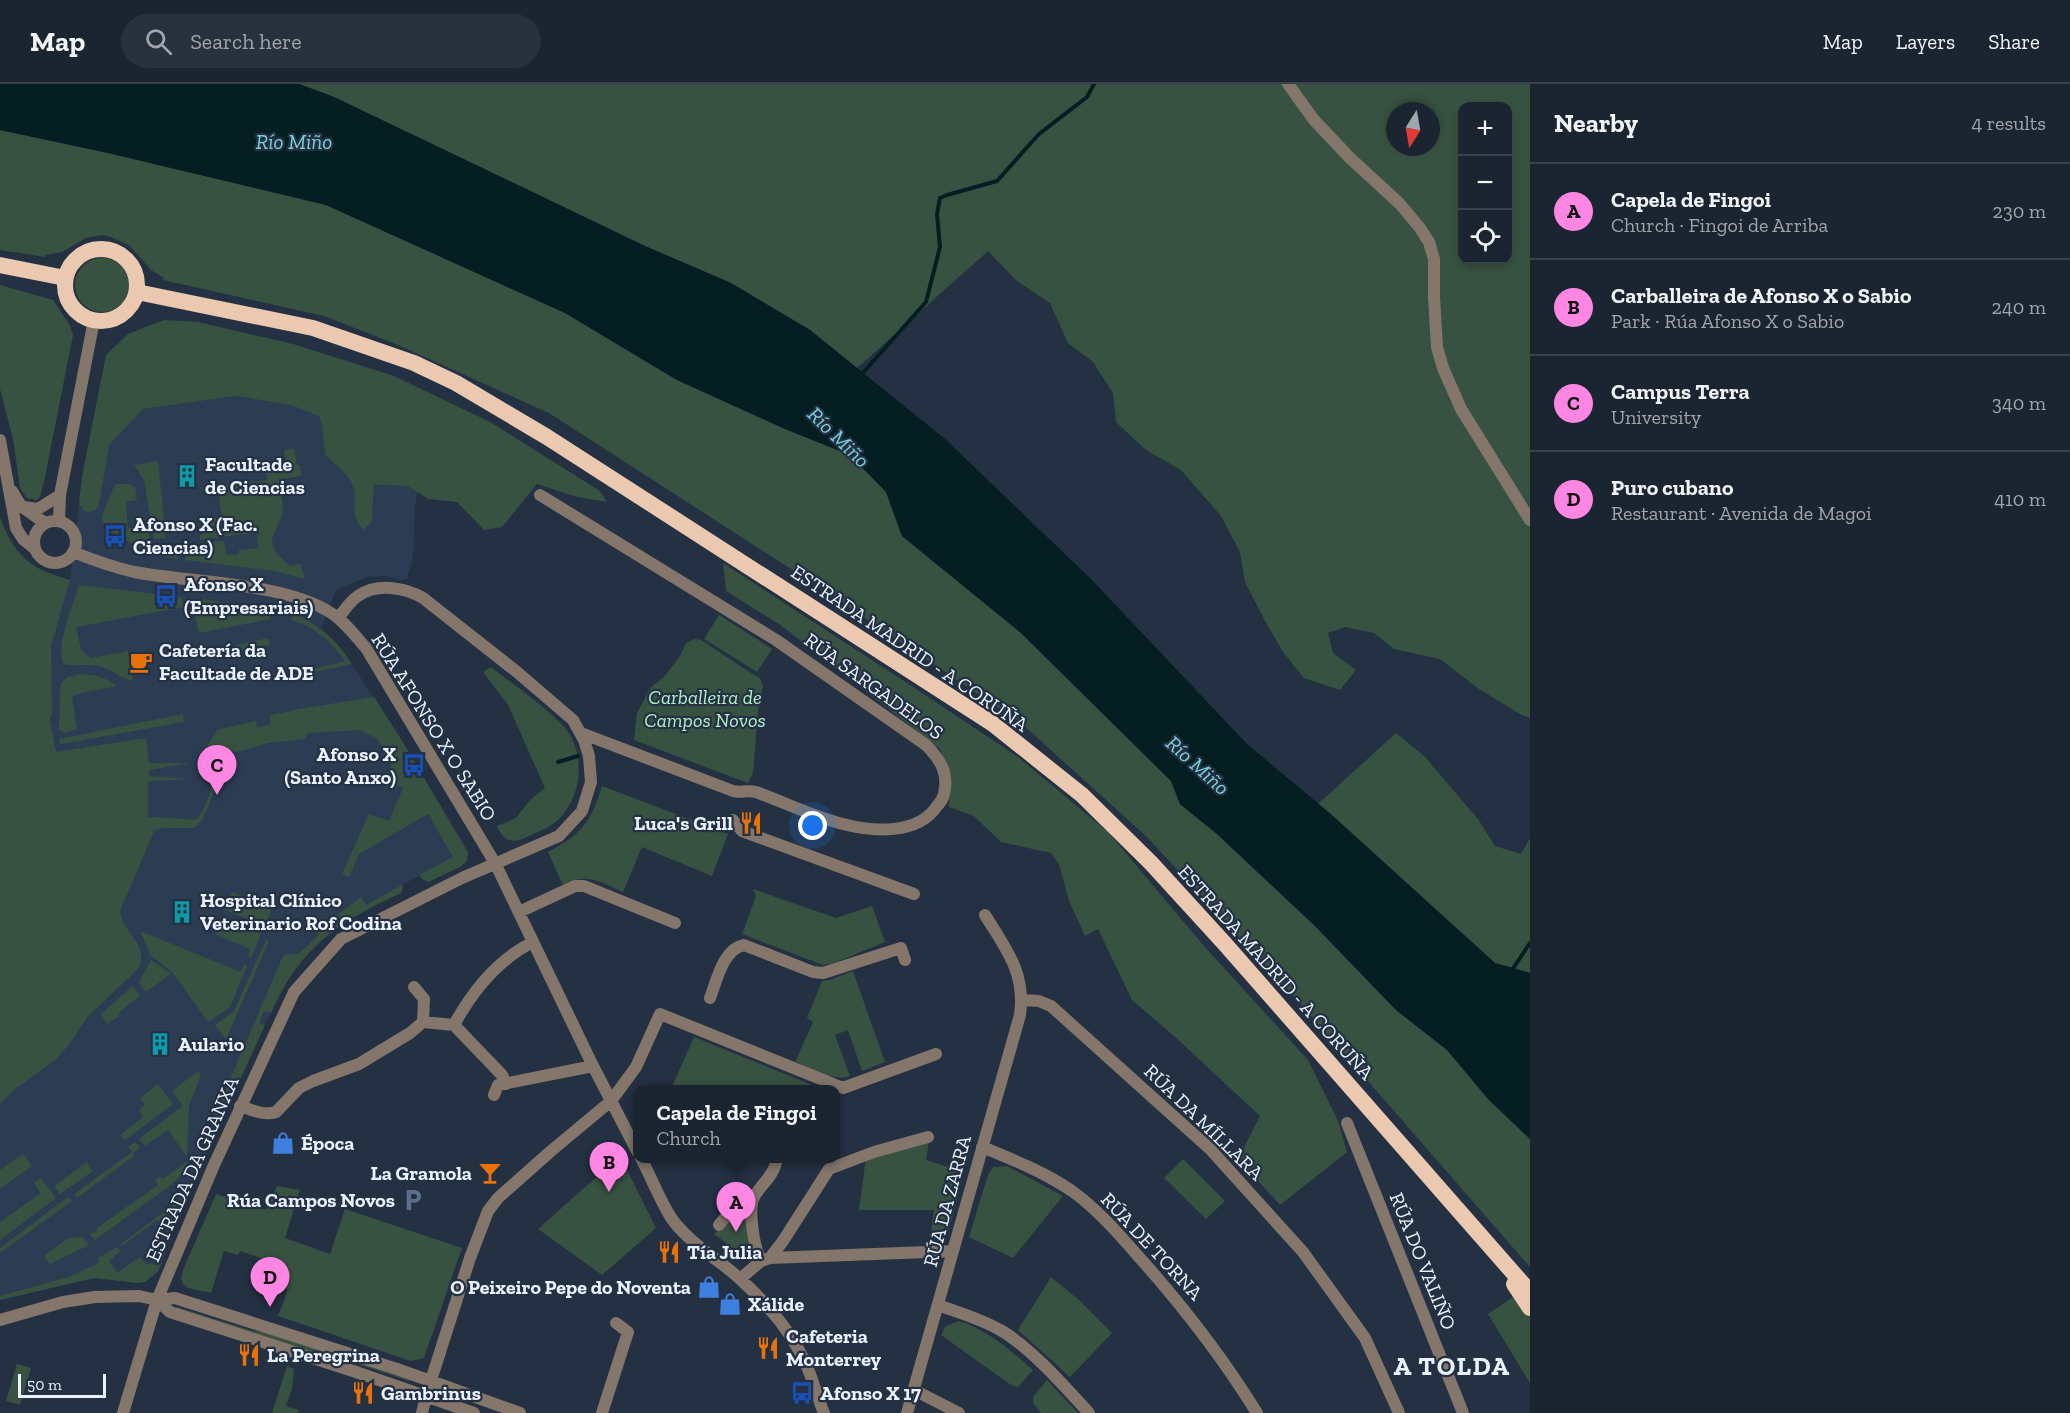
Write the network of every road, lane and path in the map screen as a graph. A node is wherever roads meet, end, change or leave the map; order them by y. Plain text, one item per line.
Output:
1 (1288, 84) edge
2 (0, 265) edge
3 (65, 278) junction
4 (137, 292) junction
5 (94, 320) junction
6 (0, 440) edge
7 (8, 484) junction
8 (60, 495) junction
9 (540, 495) dead end
10 (21, 506) junction
11 (1530, 520) edge
12 (59, 521) junction
13 (45, 523) junction
14 (34, 548) junction
15 (73, 552) junction
16 (338, 618) junction
17 (581, 733) junction
18 (733, 820) dead end
19 (495, 863) junction
20 (914, 894) dead end
21 (519, 912) junction
22 (985, 915) dead end
23 (675, 923) dead end
24 (533, 942) junction
25 (905, 960) dead end
26 (414, 987) dead end
27 (710, 998) dead end
28 (1022, 1000) junction
29 (423, 1022) junction
30 (453, 1025) junction
31 (936, 1054) dead end
32 (593, 1066) junction
33 (506, 1084) junction
34 (836, 1085) edge
35 (840, 1087) edge
36 (494, 1095) dead end
37 (611, 1101) junction
38 (240, 1106) junction
39 (1347, 1123) dead end
40 (1388, 1130) junction
41 (928, 1137) dead end
42 (633, 1143) edge
43 (982, 1147) junction
44 (644, 1163) edge
45 (776, 1163) edge
46 (750, 1212) junction
47 (719, 1225) dead end
48 (1488, 1243) junction
49 (953, 1251) junction
50 (766, 1259) junction
51 (740, 1279) junction
52 (1530, 1279) edge
53 (1530, 1292) edge
54 (157, 1300) junction
55 (938, 1305) junction
56 (1530, 1308) edge
57 (0, 1320) edge
58 (616, 1323) dead end
59 (431, 1382) junction
60 (914, 1390) junction
61 (426, 1396) junction
62 (123, 1413) edge
63 (422, 1413) edge
64 (474, 1413) edge
65 (520, 1413) edge
66 (602, 1413) edge
67 (824, 1413) edge
68 (907, 1413) edge
69 (959, 1413) edge
70 (1089, 1413) edge
71 (1257, 1413) edge
72 (1399, 1413) edge
73 (1463, 1413) edge

1 - 11 street
2 - 3 highway
3 - 4 highway
3 - 5 highway
4 - 5 highway
4 - 40 highway, ESTRADA MADRID - A CORUÑA
5 - 8 street
6 - 7 street
7 - 10 street
7 - 14 street
8 - 10 street
8 - 12 street
9 - 17 street, RÚA SARGADELOS
10 - 13 street
12 - 13 street
12 - 15 street
13 - 14 street
14 - 15 street
15 - 16 street, RÚA AFONSO X O SABIO
16 - 17 street, ESTRADA DA GRANXA
16 - 19 street, RÚA AFONSO X O SABIO
17 - 19 street, ESTRADA DA GRANXA
18 - 20 street
19 - 21 street, RÚA AFONSO X O SABIO
19 - 38 street, ESTRADA DA GRANXA
21 - 23 street
21 - 24 street, RÚA AFONSO X O SABIO
22 - 28 street
24 - 30 street
24 - 32 street, RÚA AFONSO X O SABIO
25 - 27 street
26 - 29 street
28 - 43 street, RÚA DA ZARRA
28 - 72 street, RÚA DA MÍLLARA
29 - 30 street
29 - 38 street
30 - 33 street
31 - 35 street
32 - 33 street
32 - 37 street, RÚA AFONSO X O SABIO
33 - 36 street
34 - 37 street
37 - 42 street, RÚA AFONSO X O SABIO
37 - 59 street
38 - 54 street, ESTRADA DA GRANXA
39 - 73 street, RÚA DO VALIÑO
40 - 48 highway, ESTRADA MADRID - A CORUÑA
40 - 52 highway
41 - 50 street
43 - 49 street, RÚA DA ZARRA
43 - 71 street, RÚA DE TORNA
44 - 51 street
45 - 46 street
46 - 47 street
46 - 50 street
48 - 53 highway, ESTRADA MADRID - A CORUÑA
48 - 56 highway
49 - 50 street
49 - 55 street, RÚA DA ZARRA
50 - 51 street
51 - 67 street
54 - 57 street
54 - 59 street
54 - 61 street
54 - 62 street, ESTRADA DA GRANXA
55 - 60 street, RÚA DA ZARRA
55 - 70 street
58 - 66 street
59 - 61 street
59 - 65 street
60 - 68 street, RÚA DA ZARRA
60 - 69 street
61 - 63 street
61 - 64 street

